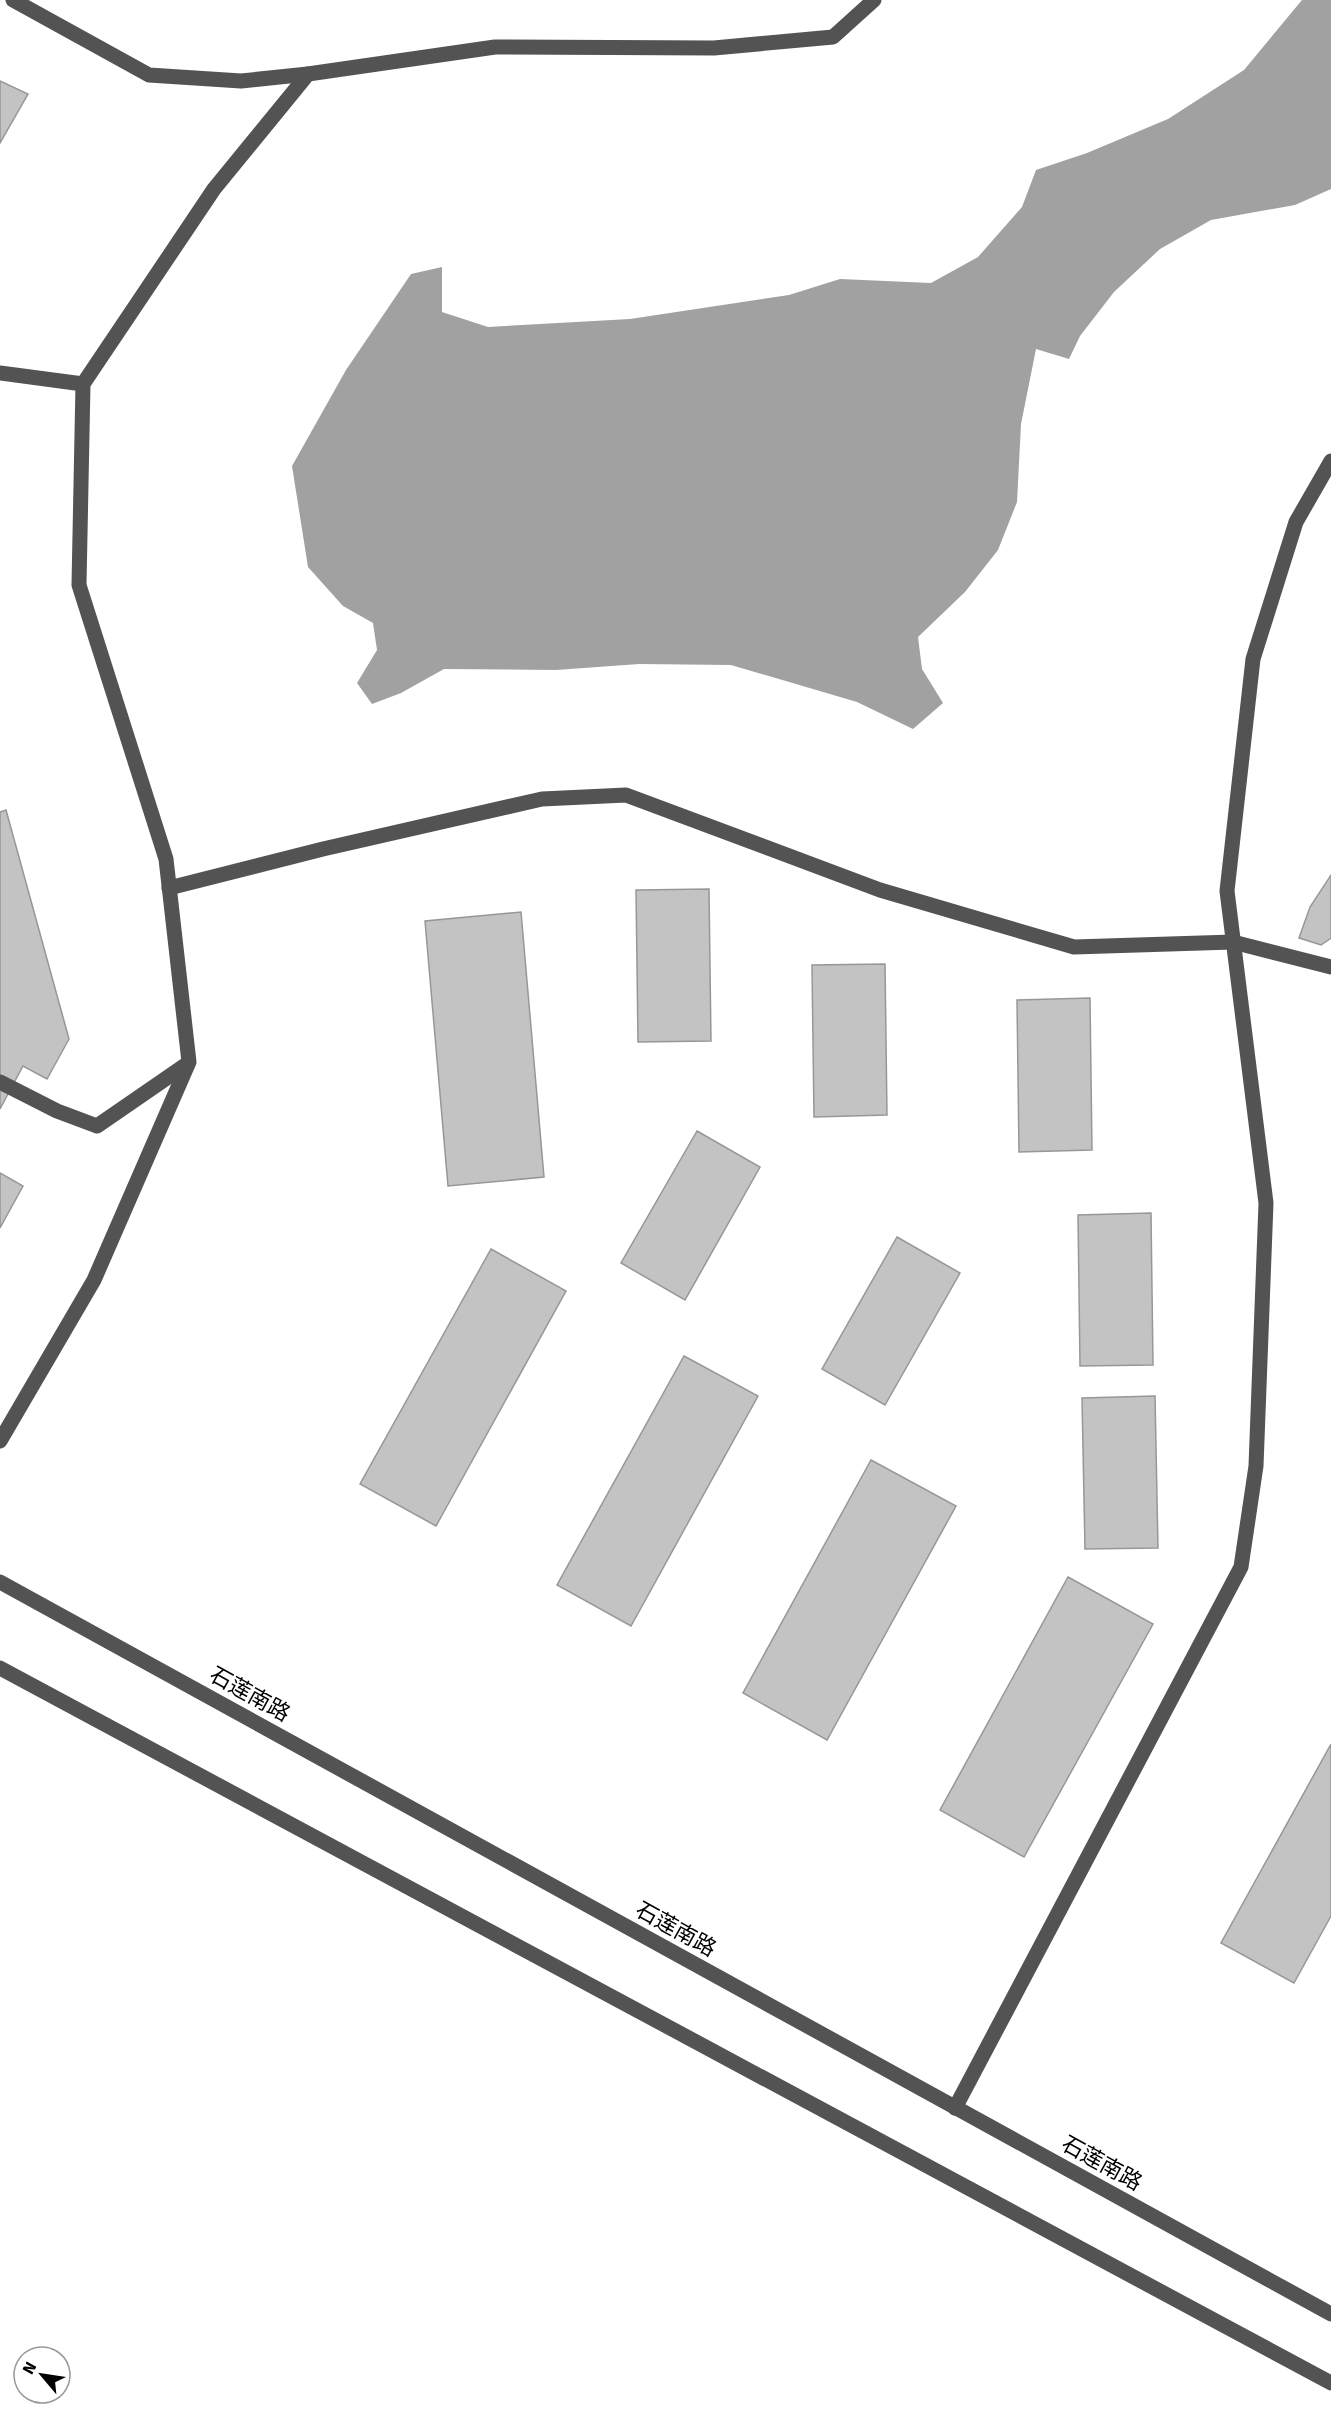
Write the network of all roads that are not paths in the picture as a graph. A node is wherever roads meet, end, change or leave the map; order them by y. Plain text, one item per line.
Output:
1 (13, 0) edge
2 (874, 0) edge
3 (308, 74) junction
4 (0, 373) edge
5 (83, 384) junction
6 (1331, 461) edge
7 (170, 888) junction
8 (1233, 942) junction
9 (1331, 967) edge
10 (189, 1062) junction
11 (0, 1082) edge
12 (0, 1441) edge
13 (0, 1582) edge
14 (0, 1668) edge
15 (955, 2108) junction
16 (1331, 2314) edge
17 (1331, 2383) edge

1 - 3 street
2 - 3 street
3 - 5 street
4 - 5 street
5 - 7 street
6 - 8 street
7 - 8 street
7 - 10 street
8 - 9 street
8 - 15 street
10 - 11 street
10 - 12 street
13 - 15 street, 石莲南路
14 - 17 street
15 - 16 street, 石莲南路

